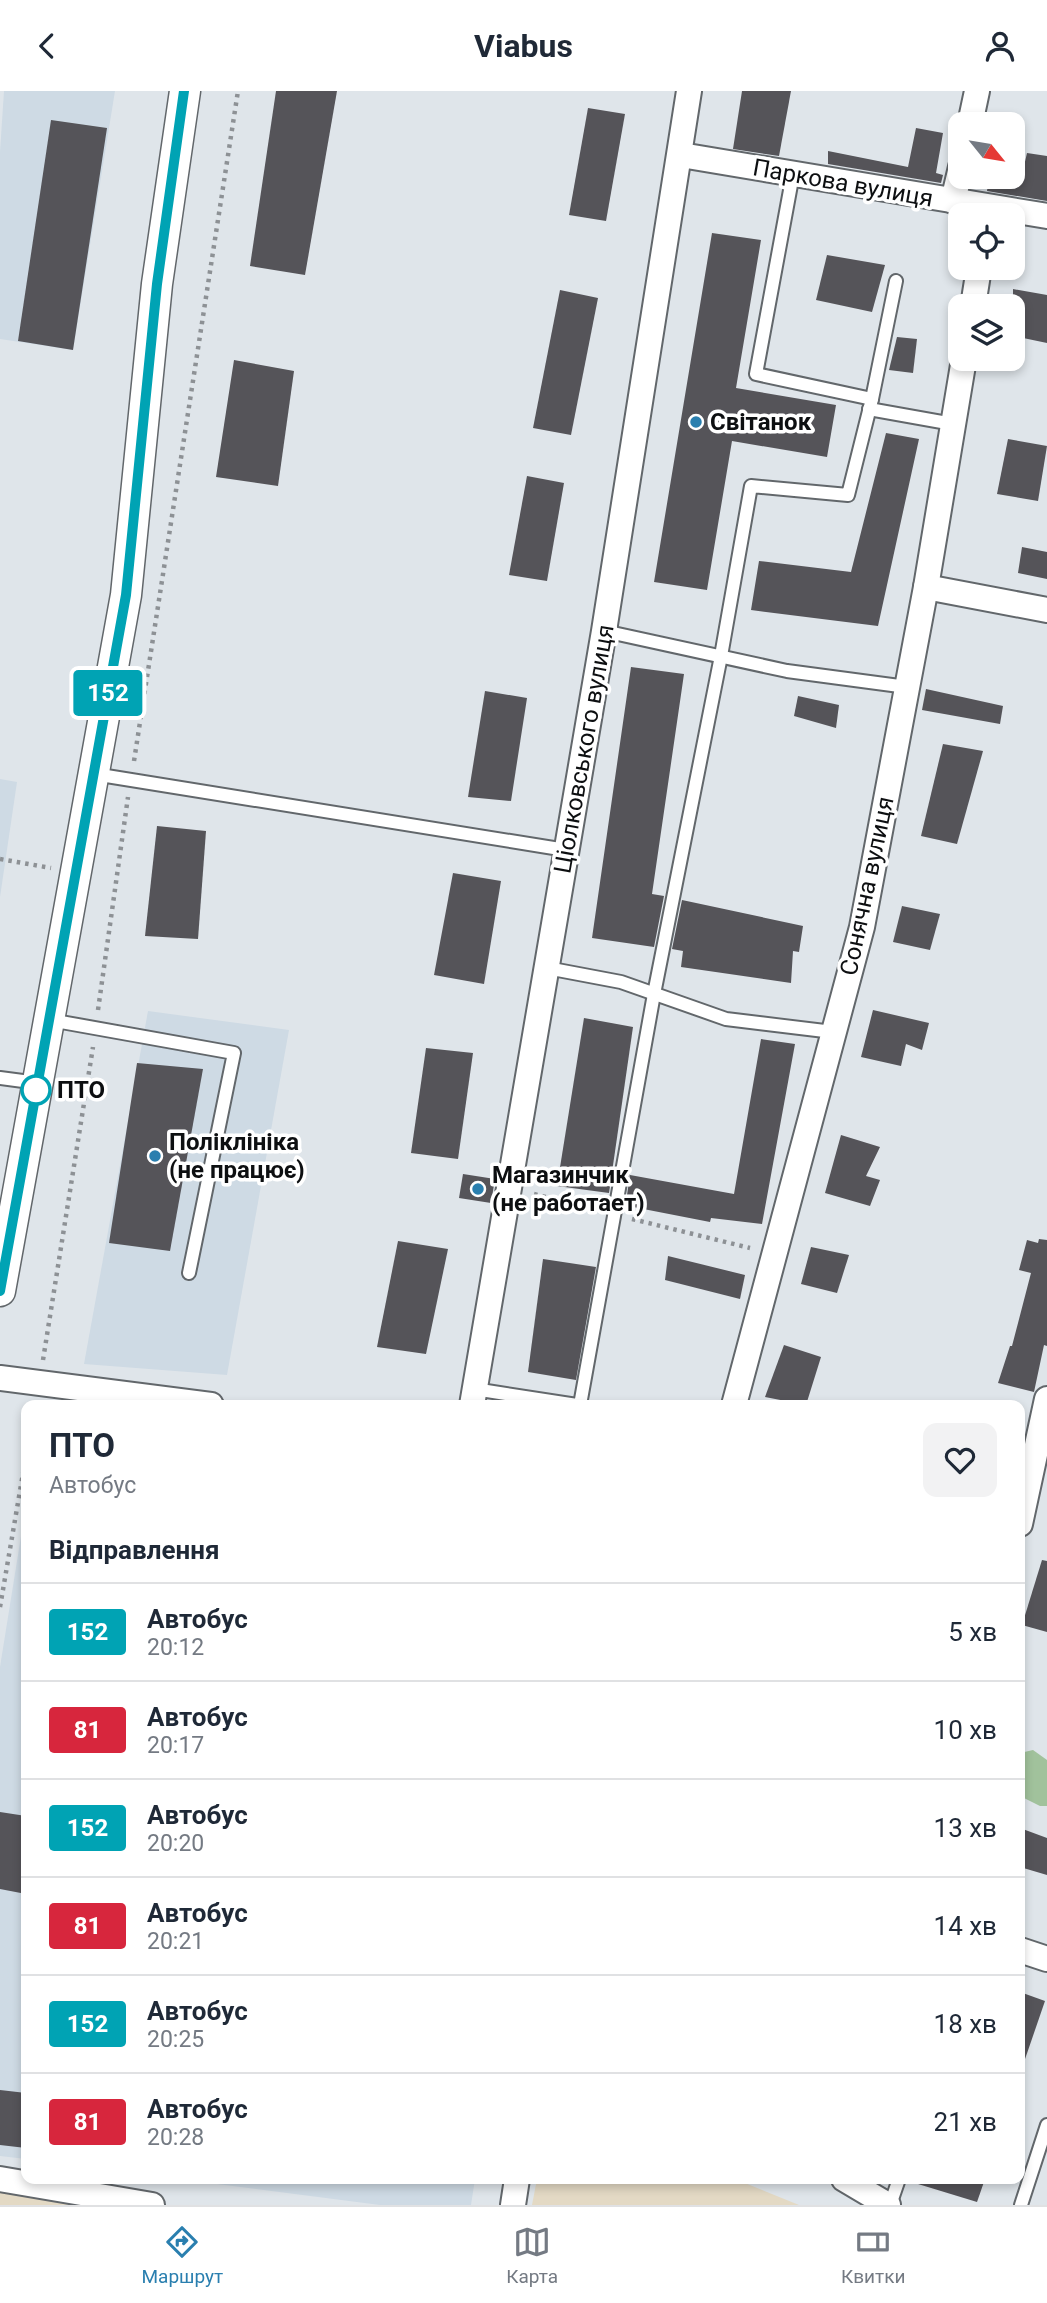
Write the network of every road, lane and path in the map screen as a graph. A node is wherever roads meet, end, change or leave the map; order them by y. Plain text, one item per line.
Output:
1 (184, 91) edge
2 (238, 91) edge
3 (689, 91) edge
4 (977, 91) edge
5 (973, 112) edge
6 (681, 155) junction
7 (793, 174) junction
8 (956, 189) edge
9 (953, 201) junction
10 (960, 203) edge
11 (1025, 214) edge
12 (1047, 216) edge
13 (896, 281) dead end
14 (962, 371) edge
15 (871, 404) junction
16 (953, 424) junction
17 (926, 587) junction
18 (1047, 610) edge
19 (604, 631) junction
20 (721, 656) junction
21 (907, 688) junction
22 (94, 774) junction
23 (131, 780) junction
24 (566, 850) junction
25 (0, 859) edge
26 (76, 873) junction
27 (547, 968) junction
28 (654, 993) junction
29 (49, 1020) junction
30 (95, 1028) junction
31 (833, 1032) junction
32 (0, 1078) edge
33 (38, 1083) junction
34 (509, 1188) junction
35 (602, 1211) dead end
36 (628, 1218) dead end
37 (774, 1254) junction
38 (189, 1273) dead end
39 (0, 1291) edge
40 (0, 1378) edge
41 (39, 1383) junction
42 (473, 1397) edge
43 (1047, 1399) edge
44 (172, 1400) edge
45 (512, 1400) edge
46 (579, 1400) edge
47 (735, 1400) edge
48 (21, 1485) edge
49 (1025, 1501) edge
50 (0, 1607) edge
51 (1025, 1951) edge
52 (1047, 1959) edge
53 (1047, 2125) edge
54 (0, 2179) edge
55 (21, 2183) edge
56 (25, 2184) edge
57 (516, 2184) edge
58 (853, 2184) edge
59 (898, 2184) edge
60 (117, 2202) edge
61 (152, 2205) edge
62 (513, 2205) edge
63 (889, 2205) edge
64 (1021, 2205) edge

1 - 22 street
2 - 23 path
3 - 6 street, Ціолковського вулиця
4 - 5 street
6 - 7 street, Паркова вулиця
6 - 19 street, Ціолковського вулиця
7 - 9 street, Паркова вулиця
7 - 15 lane
8 - 9 street
9 - 10 street, Паркова вулиця
11 - 12 street, Паркова вулиця
13 - 15 lane
14 - 16 street, Сонячна вулиця
15 - 16 lane
15 - 20 lane
16 - 17 street, Сонячна вулиця
17 - 18 street
17 - 21 street, Сонячна вулиця
19 - 20 lane
19 - 24 street, Ціолковського вулиця
20 - 21 lane
20 - 28 lane
21 - 31 street, Сонячна вулиця
22 - 23 lane
22 - 26 street
23 - 24 lane
23 - 30 path
24 - 27 street, Ціолковського вулиця
25 - 26 path
26 - 29 street
27 - 28 lane
27 - 34 street, Ціолковського вулиця
28 - 31 lane
28 - 46 lane
29 - 30 lane
29 - 33 street
30 - 38 lane
30 - 41 path
31 - 37 street, Сонячна вулиця
32 - 33 lane
33 - 39 street
34 - 35 path
34 - 42 street, Ціолковського вулиця
36 - 37 path
37 - 47 street, Сонячна вулиця
40 - 41 street
41 - 44 street
42 - 45 lane
43 - 49 street
48 - 50 path
51 - 52 street
53 - 64 lane
54 - 55 street
56 - 60 street
57 - 62 street
58 - 63 street
59 - 63 lane
60 - 61 street

